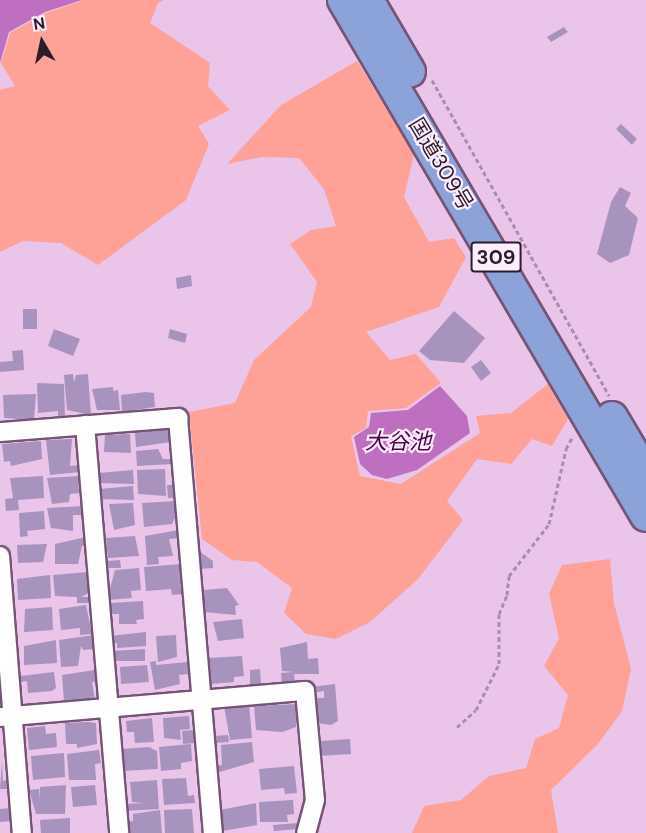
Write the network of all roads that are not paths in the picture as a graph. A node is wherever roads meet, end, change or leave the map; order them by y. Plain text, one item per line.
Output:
1 (343, 0) edge
2 (368, 0) edge
3 (85, 425) junction
4 (0, 432) edge
5 (646, 474) edge
6 (646, 516) edge
7 (0, 556) edge
8 (202, 701) junction
9 (108, 709) junction
10 (7, 717) edge
11 (22, 833) edge
12 (118, 833) edge
13 (213, 833) edge
14 (306, 833) edge

1 - 6 highway, 国道309号 / 309
2 - 5 highway, 国道309号 / 309
3 - 4 street
3 - 8 street
3 - 9 street
7 - 10 street
8 - 9 street
8 - 13 street
8 - 14 street
9 - 10 street
9 - 12 street
10 - 11 street

